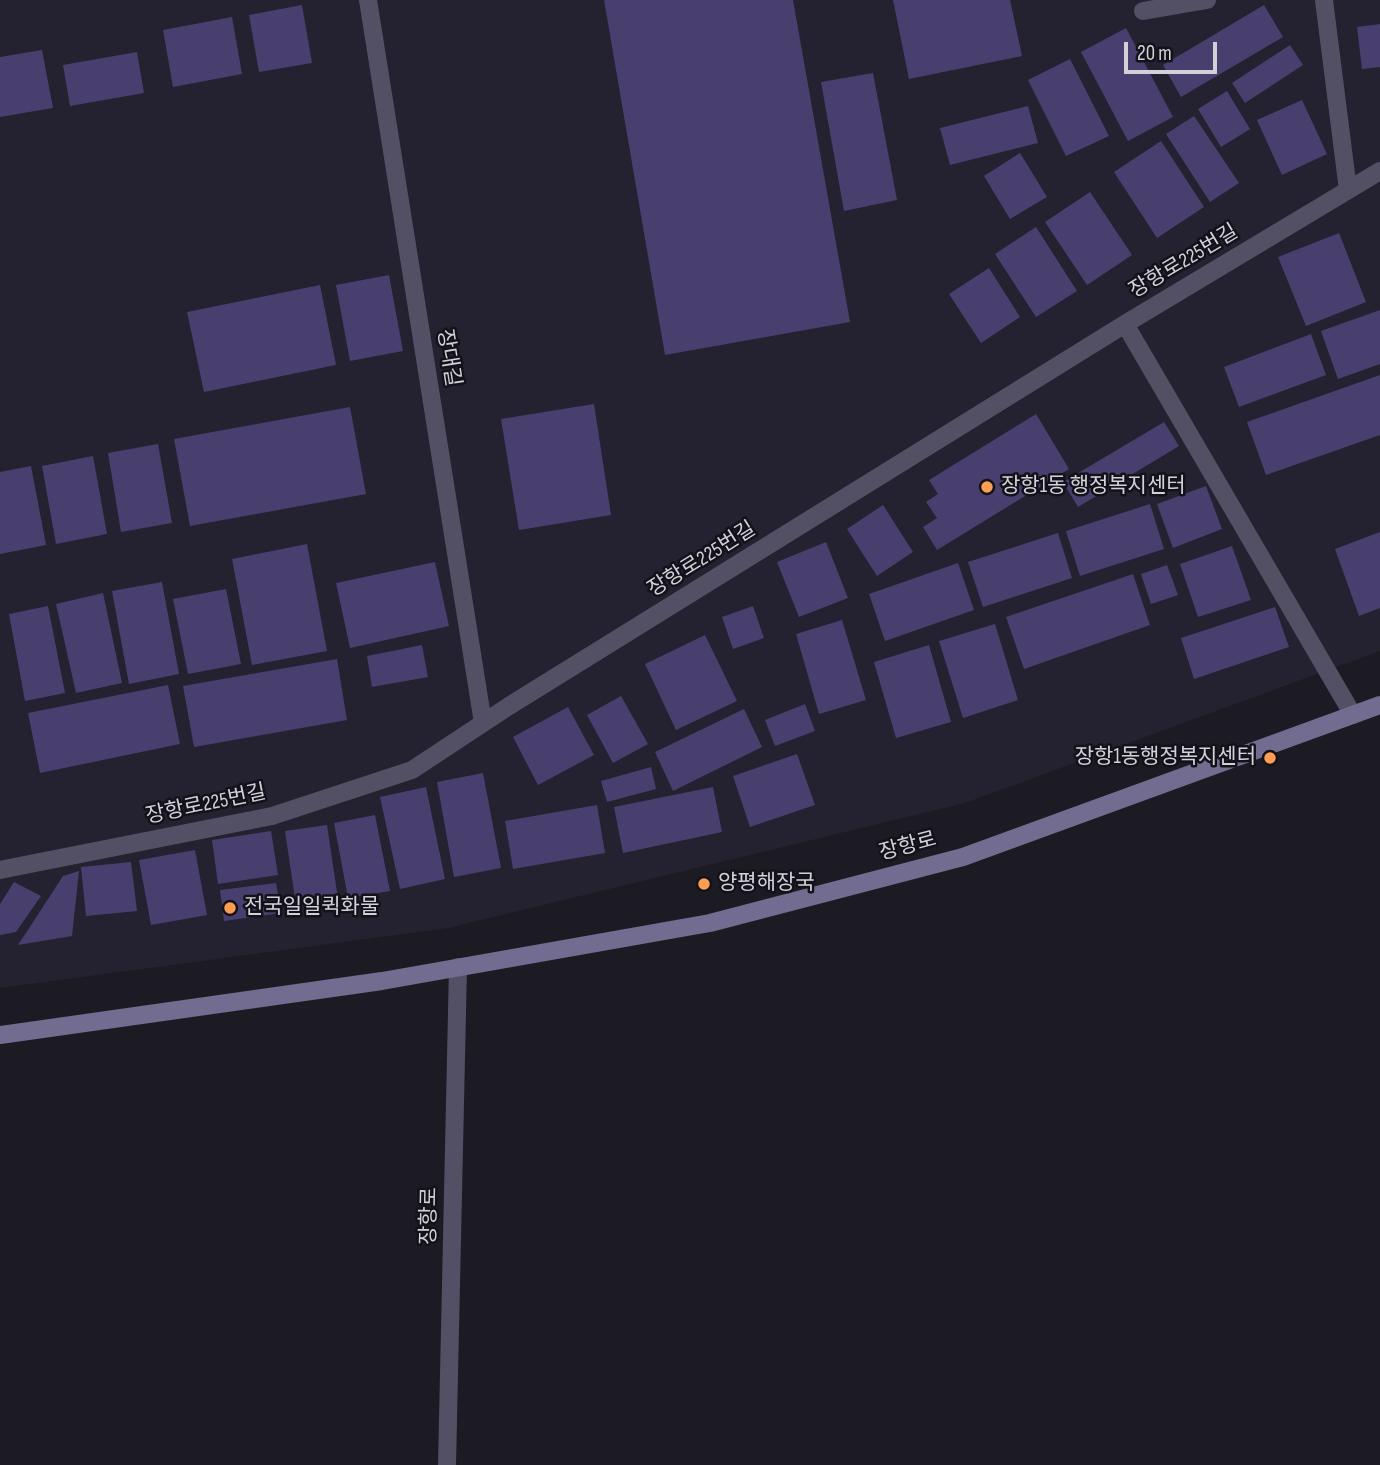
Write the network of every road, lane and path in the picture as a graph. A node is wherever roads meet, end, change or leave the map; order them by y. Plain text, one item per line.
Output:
1 (368, 0) edge
2 (1207, 0) edge
3 (1324, 0) edge
4 (1143, 11) dead end
5 (1380, 171) edge
6 (1348, 190) junction
7 (1125, 324) junction
8 (1380, 705) edge
9 (1353, 715) junction
10 (483, 723) junction
11 (0, 870) edge
12 (458, 967) junction
13 (0, 1035) edge
14 (447, 1465) edge

1 - 10 street, 장대길
2 - 4 street
3 - 6 street
5 - 6 street, 장항로225번길
6 - 7 street, 장항로225번길
7 - 9 street
7 - 10 street, 장항로225번길
8 - 9 main road, 장항로
9 - 12 main road, 장항로
10 - 11 street, 장항로225번길
12 - 13 main road, 장항로
12 - 14 street, 장항로

